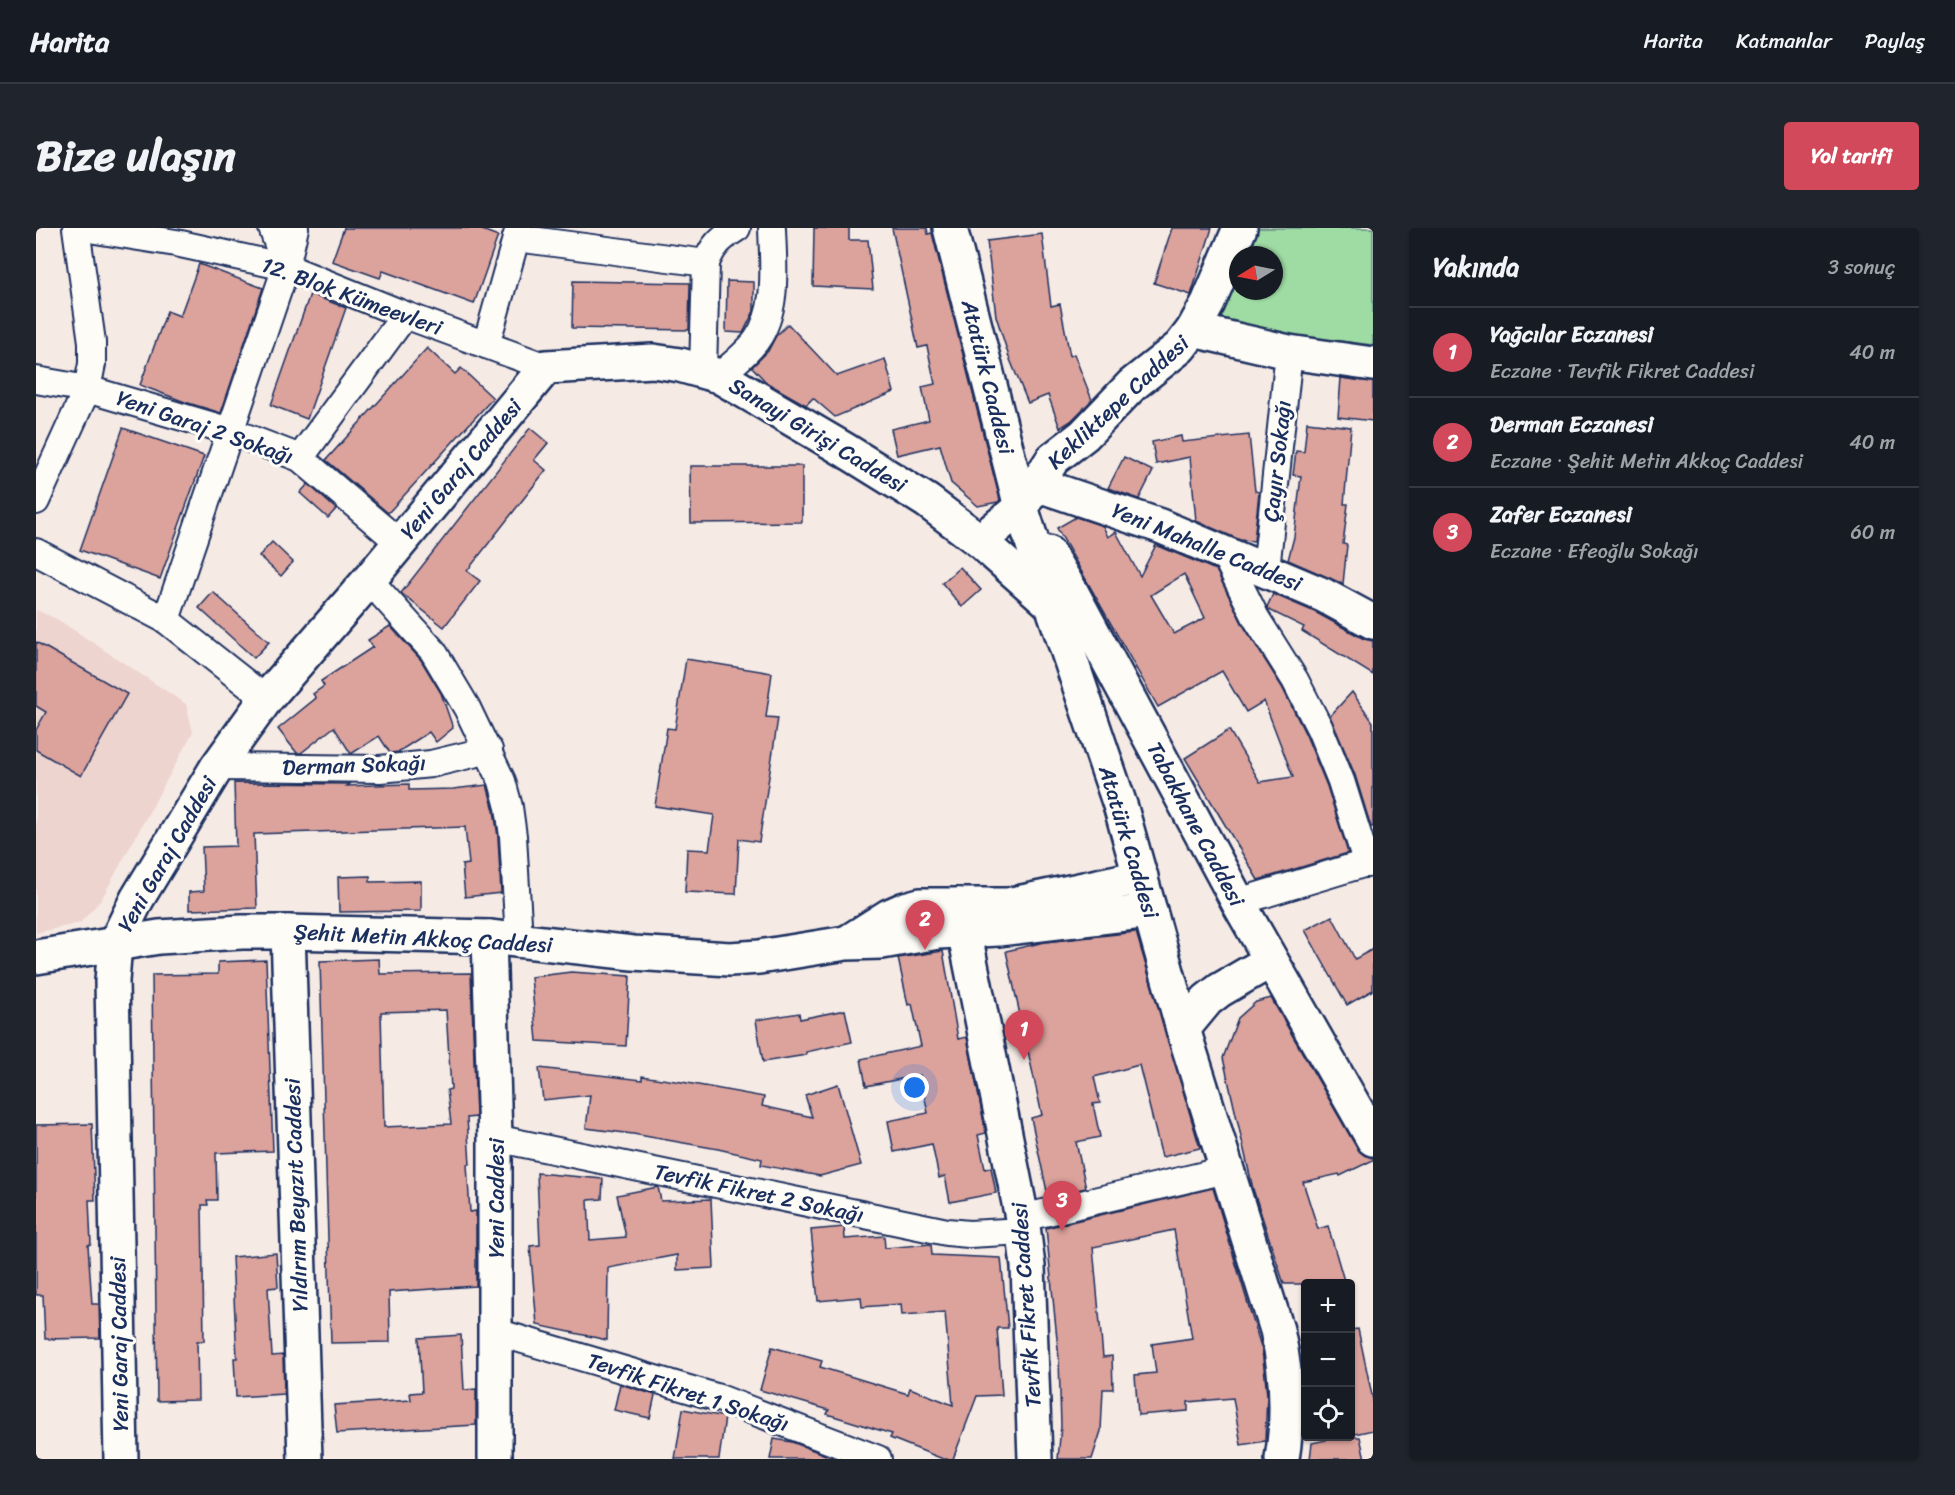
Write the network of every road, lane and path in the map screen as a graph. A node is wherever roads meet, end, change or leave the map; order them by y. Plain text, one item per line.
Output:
1 (76, 228) edge
2 (83, 228) edge
3 (272, 228) edge
4 (295, 228) edge
5 (737, 228) edge
6 (772, 228) edge
7 (950, 228) edge
8 (1240, 228) edge
9 (518, 233) edge
10 (706, 263) junction
11 (286, 267) junction
12 (405, 315) junction
13 (1193, 330) junction
14 (486, 345) junction
15 (1289, 352) junction
16 (1373, 364) edge
17 (546, 367) junction
18 (711, 373) junction
19 (36, 380) edge
20 (87, 389) junction
21 (230, 431) junction
22 (300, 458) junction
23 (1028, 496) junction
24 (36, 501) edge
25 (980, 541) junction
26 (400, 543) junction
27 (36, 552) edge
28 (1224, 553) junction
29 (1266, 570) junction
30 (369, 580) junction
31 (1052, 605) junction
32 (166, 620) junction
33 (1373, 621) edge
34 (266, 699) junction
35 (1137, 715) junction
36 (1094, 728) junction
37 (489, 750) junction
38 (217, 767) junction
39 (1370, 862) edge
40 (1141, 877) junction
41 (1238, 902) junction
42 (1150, 911) junction
43 (962, 918) junction
44 (288, 932) junction
45 (504, 938) junction
46 (115, 944) junction
47 (36, 957) edge
48 (1270, 961) junction
49 (1183, 1029) junction
50 (495, 1138) junction
51 (1373, 1139) edge
52 (1226, 1170) junction
53 (1023, 1224) junction
54 (496, 1332) junction
55 (121, 1459) edge
56 (305, 1459) edge
57 (495, 1459) edge
58 (878, 1459) edge
59 (1035, 1459) edge
60 (1282, 1459) edge

1 - 20 street
2 - 11 street, 12. Blok Kümeevleri
3 - 11 street
4 - 11 street
5 - 10 street
6 - 18 street
7 - 23 street, Atatürk Caddesi
8 - 13 street, Kekliktepe Caddesi
9 - 10 street
9 - 14 street
10 - 18 street
11 - 12 street, 12. Blok Kümeevleri
11 - 21 street
12 - 14 street, 12. Blok Kümeevleri
12 - 22 street
13 - 15 street
13 - 23 street, Kekliktepe Caddesi
14 - 17 street, 12. Blok Kümeevleri
15 - 16 street
15 - 29 street, Çayır Sokağı
17 - 18 street, Sanayi Girişi Caddesi
17 - 26 street, Yeni Garaj Caddesi
18 - 25 street, Sanayi Girişi Caddesi
19 - 20 street, Yeni Garaj 2 Sokağı
20 - 21 street, Yeni Garaj 2 Sokağı
20 - 24 street
21 - 22 street, Yeni Garaj 2 Sokağı
21 - 32 street
22 - 26 street, Yeni Garaj 2 Sokağı
23 - 25 street, Kekliktepe Caddesi
23 - 28 street, Yeni Mahalle Caddesi
23 - 31 street, Atatürk Caddesi
23 - 35 street, Tabakhane Caddesi
25 - 31 street, Sanayi Girişi Caddesi
26 - 30 street, Yeni Garaj Caddesi
27 - 32 street
28 - 29 street, Yeni Mahalle Caddesi
28 - 39 street
29 - 33 street, Yeni Mahalle Caddesi
30 - 34 street, Yeni Garaj Caddesi
30 - 37 street
31 - 36 street, Atatürk Caddesi
32 - 34 street
34 - 38 street, Yeni Garaj Caddesi
35 - 36 street
35 - 41 street, Tabakhane Caddesi
36 - 40 street, Atatürk Caddesi
37 - 38 street, Derman Sokağı
37 - 45 street
38 - 46 street, Yeni Garaj Caddesi
39 - 41 street
40 - 42 street, Atatürk Caddesi
40 - 43 street, Şehit Metin Akkoç Caddesi
41 - 48 street, Tabakhane Caddesi
42 - 43 street, Şehit Metin Akkoç Caddesi
42 - 49 street, Atatürk Caddesi
43 - 45 street, Şehit Metin Akkoç Caddesi
43 - 53 street, Tevfik Fikret Caddesi
44 - 45 street, Şehit Metin Akkoç Caddesi
44 - 46 street, Şehit Metin Akkoç Caddesi
44 - 56 street, Yıldırım Beyazıt Caddesi
45 - 50 street, Yeni Caddesi
46 - 47 street, Şehit Metin Akkoç Caddesi
46 - 55 street, Yeni Garaj Caddesi
48 - 49 street
48 - 51 street, Tabakhane Caddesi
49 - 52 street, Atatürk Caddesi
50 - 53 street, Tevfik Fikret 2 Sokağı
50 - 54 street, Yeni Caddesi
52 - 53 street, Tevfik Fikret 2 Sokağı
52 - 60 street, Atatürk Caddesi
53 - 59 street, Tevfik Fikret Caddesi
54 - 57 street, Yeni Caddesi
54 - 58 street, Tevfik Fikret 1 Sokağı

